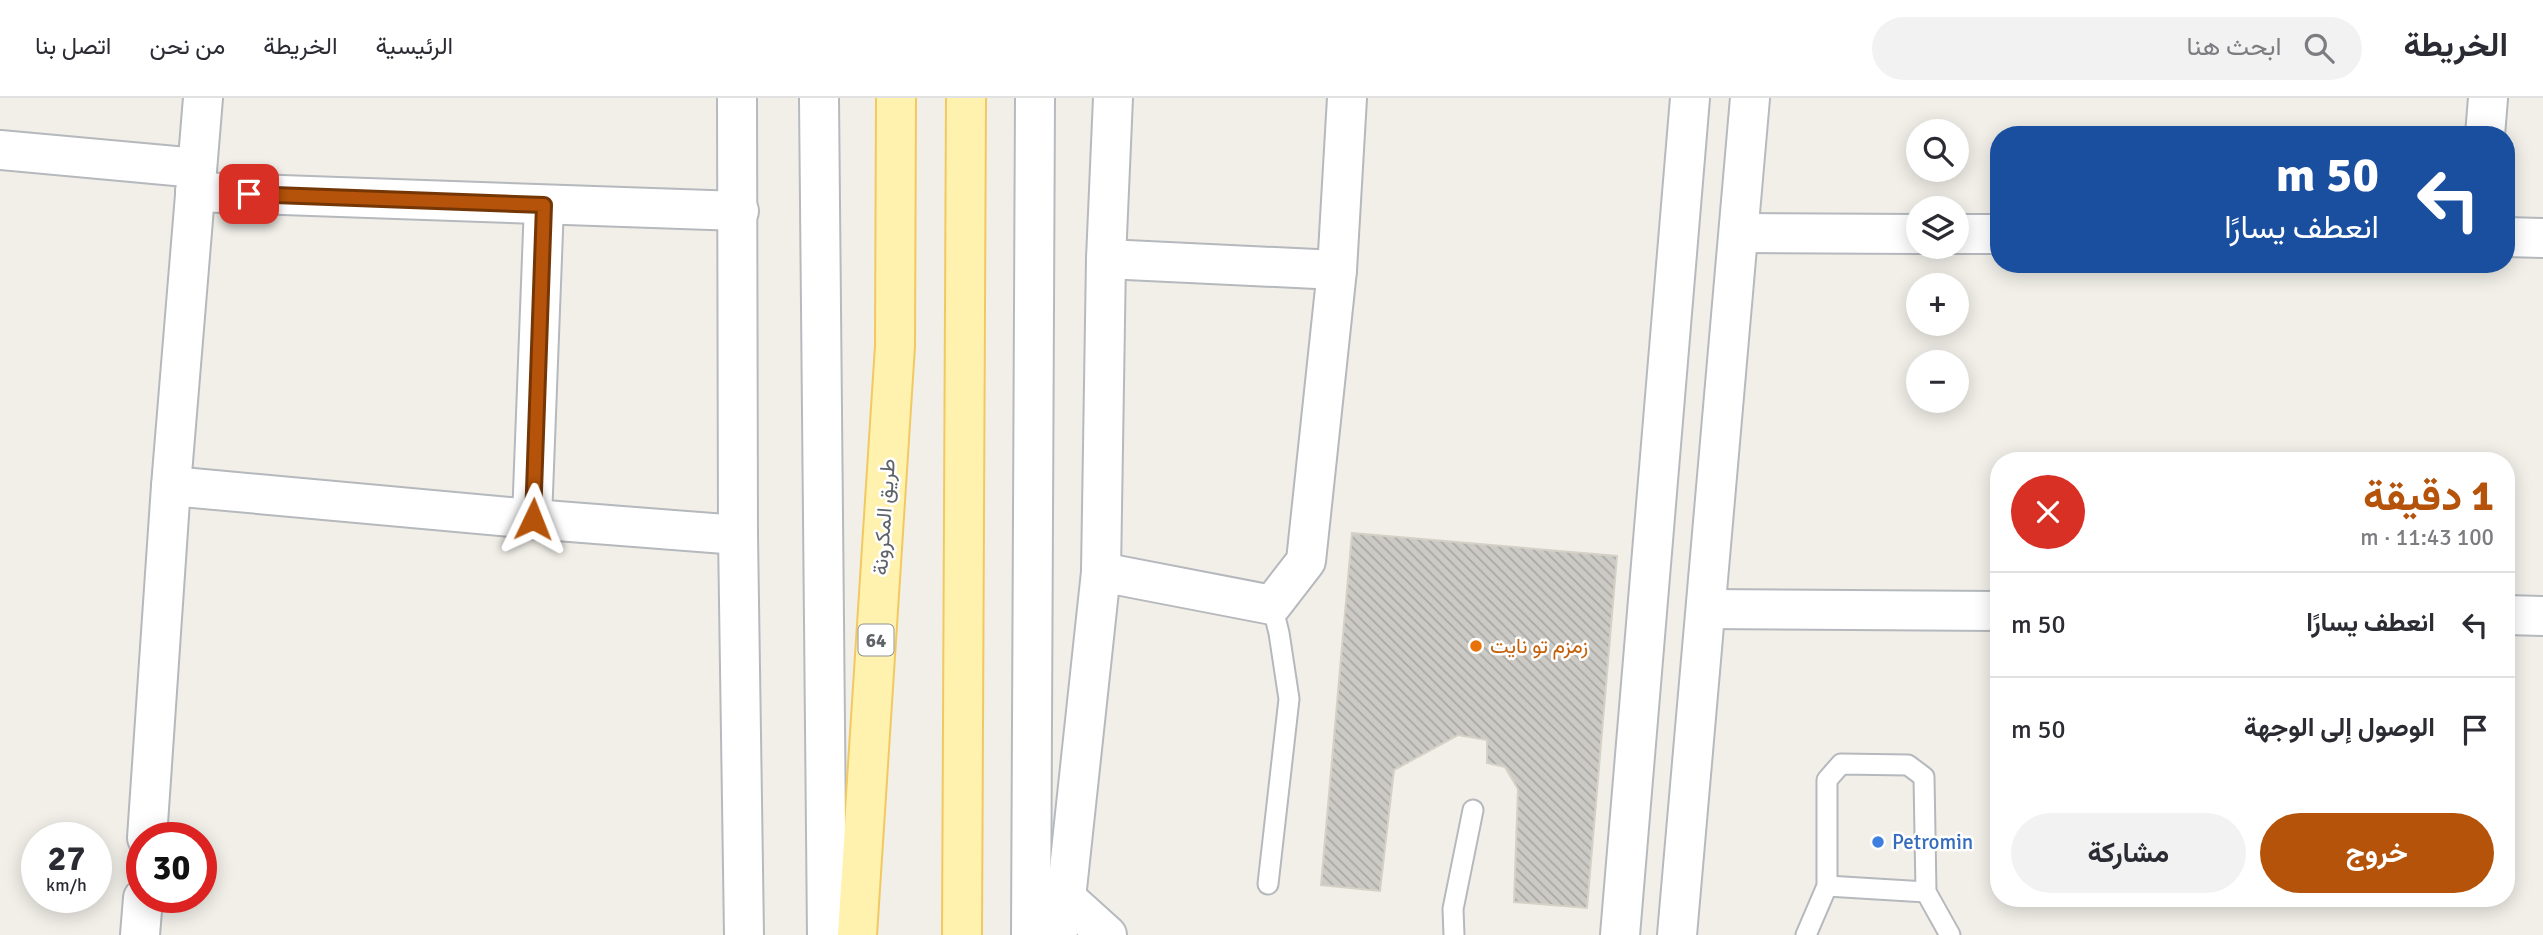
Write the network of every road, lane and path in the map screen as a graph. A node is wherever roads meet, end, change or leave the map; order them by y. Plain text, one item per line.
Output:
1 (203, 98) edge
2 (737, 98) edge
3 (819, 98) edge
4 (896, 98) edge
5 (966, 98) edge
6 (1035, 98) edge
7 (1113, 98) edge
8 (1347, 98) edge
9 (1690, 98) edge
10 (1750, 98) edge
11 (2488, 98) edge
12 (2486, 126) edge
13 (0, 150) edge
14 (196, 180) junction
15 (544, 205) junction
16 (739, 211) junction
17 (1739, 233) junction
18 (1906, 234) edge
19 (1969, 234) edge
20 (1990, 234) edge
21 (2515, 237) edge
22 (2543, 238) edge
23 (1106, 259) junction
24 (1337, 270) junction
25 (171, 486) junction
26 (533, 519) junction
27 (738, 535) junction
28 (1101, 572) junction
29 (1272, 605) junction
30 (1707, 609) junction
31 (1990, 611) edge
32 (2515, 615) edge
33 (2543, 616) edge
34 (1473, 810) dead end
35 (148, 822) edge
36 (1268, 884) dead end
37 (1827, 886) junction
38 (745, 892) junction
39 (1926, 892) junction
40 (1066, 898) junction
41 (142, 913) edge
42 (140, 935) edge
43 (722, 935) edge
44 (744, 935) edge
45 (827, 935) edge
46 (857, 935) edge
47 (962, 935) edge
48 (1031, 935) edge
49 (1057, 935) edge
50 (1107, 935) edge
51 (1454, 935) edge
52 (1620, 935) edge
53 (1677, 935) edge
54 (1806, 935) edge
55 (1950, 935) edge

1 - 14 street
2 - 16 street
3 - 45 street
4 - 46 main road, طريق المكرونة / 64
5 - 47 main road
6 - 48 street
7 - 23 street
8 - 24 street
9 - 52 street
10 - 17 street
11 - 12 street
13 - 14 street
14 - 15 street
14 - 25 street
15 - 16 street
15 - 26 street
16 - 27 street
17 - 18 street
17 - 30 street
19 - 20 street
21 - 22 street
23 - 24 street
23 - 28 street
24 - 29 street
25 - 26 street
25 - 35 street
26 - 27 street
27 - 38 street
28 - 29 street
28 - 40 street
29 - 36 lane
30 - 31 street
30 - 53 street
32 - 33 street
34 - 51 lane
37 - 39 lane
37 - 39 lane
37 - 54 lane
38 - 43 street
38 - 44 street
39 - 55 lane
40 - 49 street
40 - 50 street
41 - 42 street

